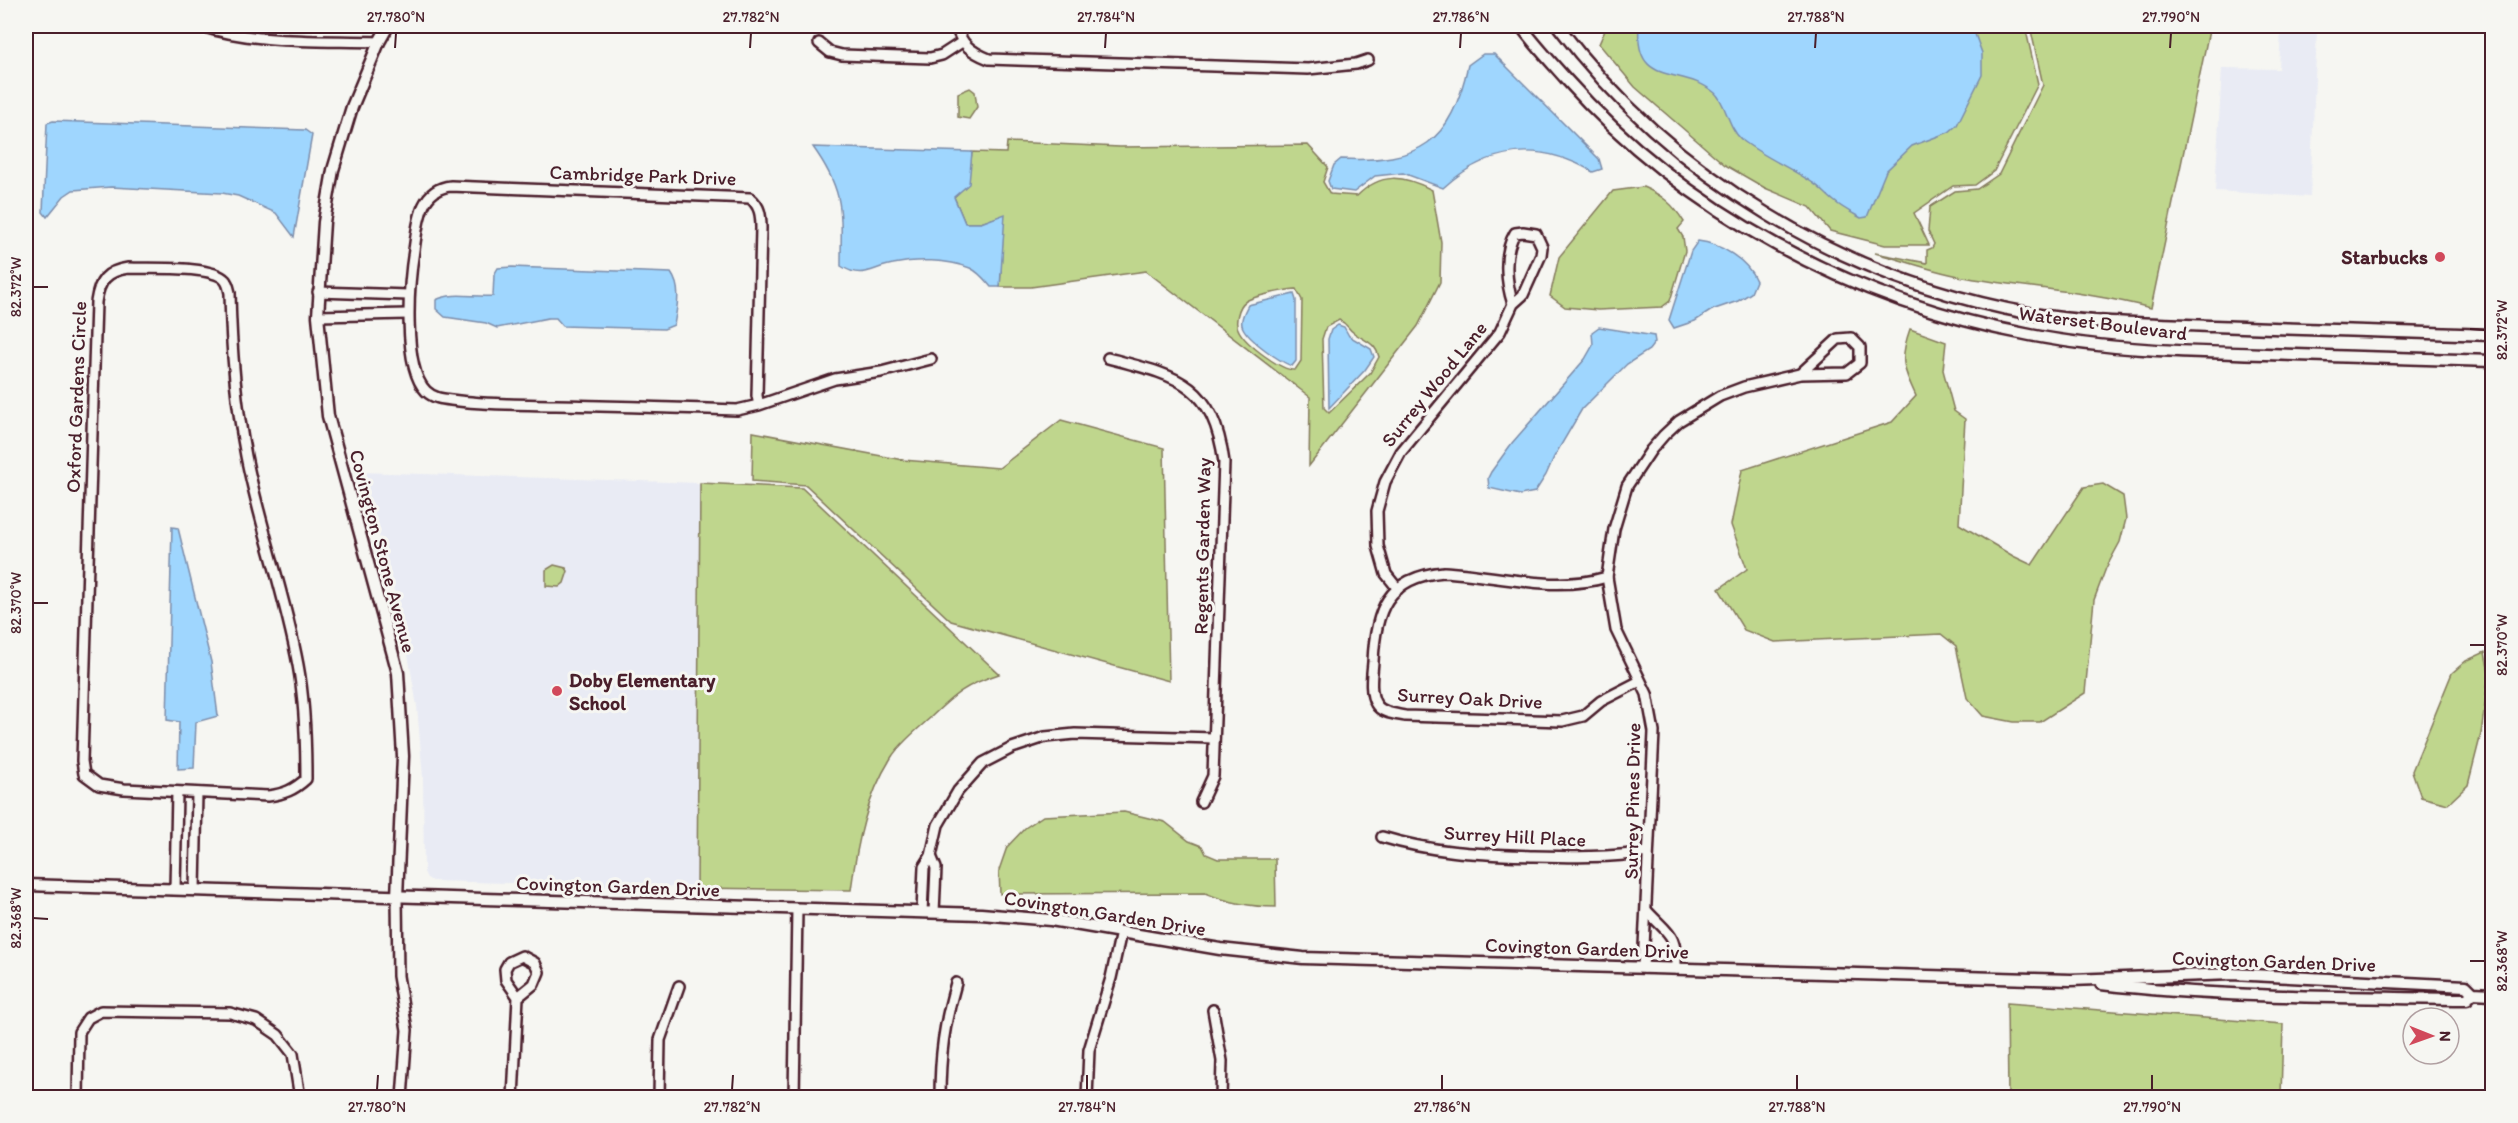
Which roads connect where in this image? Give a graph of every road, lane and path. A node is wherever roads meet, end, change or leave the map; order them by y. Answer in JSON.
{"nodes":[{"id":1,"x":201,"y":26,"type":"edge"},
{"id":2,"x":388,"y":26,"type":"edge"},
{"id":3,"x":956,"y":26,"type":"edge"},
{"id":4,"x":1521,"y":26,"type":"edge"},
{"id":5,"x":1558,"y":26,"type":"edge"},
{"id":6,"x":379,"y":42,"type":"junction"},
{"id":7,"x":962,"y":42,"type":"junction"},
{"id":8,"x":819,"y":43,"type":"dead end"},
{"id":9,"x":1368,"y":60,"type":"dead end"},
{"id":10,"x":318,"y":292,"type":"junction"},
{"id":11,"x":408,"y":295,"type":"junction"},
{"id":12,"x":1514,"y":304,"type":"junction"},
{"id":13,"x":408,"y":314,"type":"junction"},
{"id":14,"x":318,"y":316,"type":"junction"},
{"id":15,"x":2493,"y":335,"type":"edge"},
{"id":16,"x":931,"y":358,"type":"dead end"},
{"id":17,"x":1108,"y":358,"type":"dead end"},
{"id":18,"x":2493,"y":361,"type":"edge"},
{"id":19,"x":1800,"y":374,"type":"junction"},
{"id":20,"x":759,"y":405,"type":"junction"},
{"id":21,"x":1607,"y":577,"type":"junction"},
{"id":22,"x":1398,"y":589,"type":"junction"},
{"id":23,"x":1640,"y":681,"type":"junction"},
{"id":24,"x":1214,"y":738,"type":"junction"},
{"id":25,"x":177,"y":792,"type":"junction"},
{"id":26,"x":197,"y":793,"type":"junction"},
{"id":27,"x":1201,"y":802,"type":"dead end"},
{"id":28,"x":1382,"y":837,"type":"dead end"},
{"id":29,"x":1648,"y":852,"type":"junction"},
{"id":30,"x":26,"y":885,"type":"edge"},
{"id":31,"x":175,"y":890,"type":"junction"},
{"id":32,"x":195,"y":890,"type":"junction"},
{"id":33,"x":398,"y":897,"type":"junction"},
{"id":34,"x":797,"y":909,"type":"junction"},
{"id":35,"x":1647,"y":911,"type":"junction"},
{"id":36,"x":928,"y":912,"type":"junction"},
{"id":37,"x":1121,"y":932,"type":"junction"},
{"id":38,"x":1643,"y":968,"type":"junction"},
{"id":39,"x":1676,"y":969,"type":"junction"},
{"id":40,"x":2071,"y":980,"type":"junction"},
{"id":41,"x":957,"y":983,"type":"dead end"},
{"id":42,"x":679,"y":986,"type":"dead end"},
{"id":43,"x":2473,"y":993,"type":"junction"},
{"id":44,"x":2493,"y":994,"type":"edge"},
{"id":45,"x":518,"y":997,"type":"dead end"},
{"id":46,"x":1213,"y":1010,"type":"dead end"},
{"id":47,"x":78,"y":1098,"type":"edge"},
{"id":48,"x":300,"y":1098,"type":"edge"},
{"id":49,"x":402,"y":1098,"type":"edge"},
{"id":50,"x":513,"y":1098,"type":"edge"},
{"id":51,"x":659,"y":1098,"type":"edge"},
{"id":52,"x":794,"y":1098,"type":"edge"},
{"id":53,"x":940,"y":1098,"type":"edge"},
{"id":54,"x":1088,"y":1098,"type":"edge"},
{"id":55,"x":1221,"y":1098,"type":"edge"}],
"edges":[{"from":1,"to":6,"type":"street"},
{"from":2,"to":6,"type":"street","name":"Covington Stone Avenue"},
{"from":3,"to":7,"type":"street"},
{"from":4,"to":18,"type":"street","name":"Waterset Boulevard"},
{"from":5,"to":15,"type":"street","name":"Waterset Boulevard"},
{"from":6,"to":10,"type":"street","name":"Covington Stone Avenue"},
{"from":7,"to":8,"type":"street"},
{"from":7,"to":9,"type":"street"},
{"from":10,"to":11,"type":"street"},
{"from":10,"to":14,"type":"street","name":"Covington Stone Avenue"},
{"from":11,"to":13,"type":"street","name":"Cambridge Park Drive"},
{"from":11,"to":20,"type":"street","name":"Cambridge Park Drive"},
{"from":12,"to":12,"type":"street","name":"Surrey Wood Lane"},
{"from":12,"to":22,"type":"street","name":"Surrey Wood Lane"},
{"from":13,"to":14,"type":"street"},
{"from":13,"to":20,"type":"street","name":"Cambridge Park Drive"},
{"from":14,"to":33,"type":"street","name":"Covington Stone Avenue"},
{"from":16,"to":20,"type":"street","name":"Cambridge Park Drive"},
{"from":17,"to":24,"type":"street","name":"Regents Garden Way"},
{"from":19,"to":19,"type":"street","name":"Surrey Pines Drive"},
{"from":19,"to":21,"type":"street","name":"Surrey Pines Drive"},
{"from":21,"to":22,"type":"street","name":"Surrey Oak Drive"},
{"from":21,"to":23,"type":"street","name":"Surrey Pines Drive"},
{"from":22,"to":23,"type":"street","name":"Surrey Oak Drive"},
{"from":23,"to":29,"type":"street","name":"Surrey Pines Drive"},
{"from":24,"to":27,"type":"street","name":"Regents Garden Way"},
{"from":24,"to":36,"type":"street"},
{"from":25,"to":26,"type":"street","name":"Oxford Gardens Circle"},
{"from":25,"to":26,"type":"street","name":"Oxford Gardens Circle"},
{"from":25,"to":31,"type":"street"},
{"from":26,"to":32,"type":"street"},
{"from":28,"to":29,"type":"street","name":"Surrey Hill Place"},
{"from":29,"to":35,"type":"street","name":"Surrey Pines Drive"},
{"from":30,"to":31,"type":"street","name":"Covington Garden Drive"},
{"from":31,"to":32,"type":"street","name":"Covington Garden Drive"},
{"from":32,"to":33,"type":"street","name":"Covington Garden Drive"},
{"from":33,"to":34,"type":"street","name":"Covington Garden Drive"},
{"from":33,"to":49,"type":"street","name":"Covington Stone Avenue"},
{"from":34,"to":36,"type":"street","name":"Covington Garden Drive"},
{"from":34,"to":52,"type":"street"},
{"from":35,"to":38,"type":"street","name":"Surrey Pines Drive"},
{"from":35,"to":39,"type":"street"},
{"from":36,"to":37,"type":"street","name":"Covington Garden Drive"},
{"from":37,"to":38,"type":"street","name":"Covington Garden Drive"},
{"from":37,"to":54,"type":"street"},
{"from":38,"to":39,"type":"street","name":"Covington Garden Drive"},
{"from":39,"to":40,"type":"street","name":"Covington Garden Drive"},
{"from":40,"to":43,"type":"street","name":"Covington Garden Drive"},
{"from":40,"to":43,"type":"street","name":"Covington Garden Drive"},
{"from":41,"to":53,"type":"street"},
{"from":42,"to":51,"type":"street"},
{"from":43,"to":44,"type":"street","name":"Covington Garden Drive"},
{"from":45,"to":50,"type":"street"},
{"from":46,"to":55,"type":"street"},
{"from":47,"to":48,"type":"street"}]}
